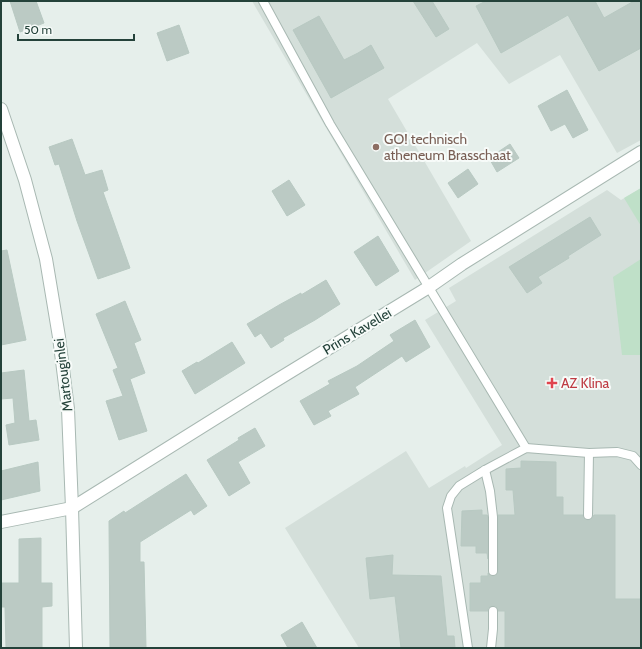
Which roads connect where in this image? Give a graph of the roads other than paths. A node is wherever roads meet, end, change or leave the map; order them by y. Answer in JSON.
{"nodes":[{"id":1,"x":263,"y":1,"type":"edge"},
{"id":2,"x":1,"y":109,"type":"edge"},
{"id":3,"x":641,"y":152,"type":"edge"},
{"id":4,"x":430,"y":287,"type":"junction"},
{"id":5,"x":526,"y":448,"type":"junction"},
{"id":6,"x":590,"y":453,"type":"junction"},
{"id":7,"x":641,"y":465,"type":"edge"},
{"id":8,"x":485,"y":470,"type":"junction"},
{"id":9,"x":72,"y":508,"type":"junction"},
{"id":10,"x":588,"y":515,"type":"dead end"},
{"id":11,"x":1,"y":522,"type":"edge"},
{"id":12,"x":493,"y":571,"type":"dead end"},
{"id":13,"x":493,"y":610,"type":"dead end"},
{"id":14,"x":76,"y":648,"type":"edge"},
{"id":15,"x":468,"y":648,"type":"edge"},
{"id":16,"x":491,"y":648,"type":"edge"}],
"edges":[{"from":1,"to":4,"type":"lane"},
{"from":2,"to":9,"type":"street","name":"Martouginlei"},
{"from":3,"to":4,"type":"street","name":"Prins Kavellei"},
{"from":4,"to":5,"type":"lane"},
{"from":4,"to":9,"type":"street","name":"Prins Kavellei"},
{"from":5,"to":6,"type":"lane"},
{"from":5,"to":8,"type":"lane"},
{"from":6,"to":7,"type":"lane"},
{"from":6,"to":10,"type":"lane"},
{"from":8,"to":12,"type":"lane"},
{"from":8,"to":15,"type":"lane"},
{"from":9,"to":11,"type":"street"},
{"from":9,"to":14,"type":"street","name":"Martouginlei"},
{"from":13,"to":16,"type":"lane"}]}
